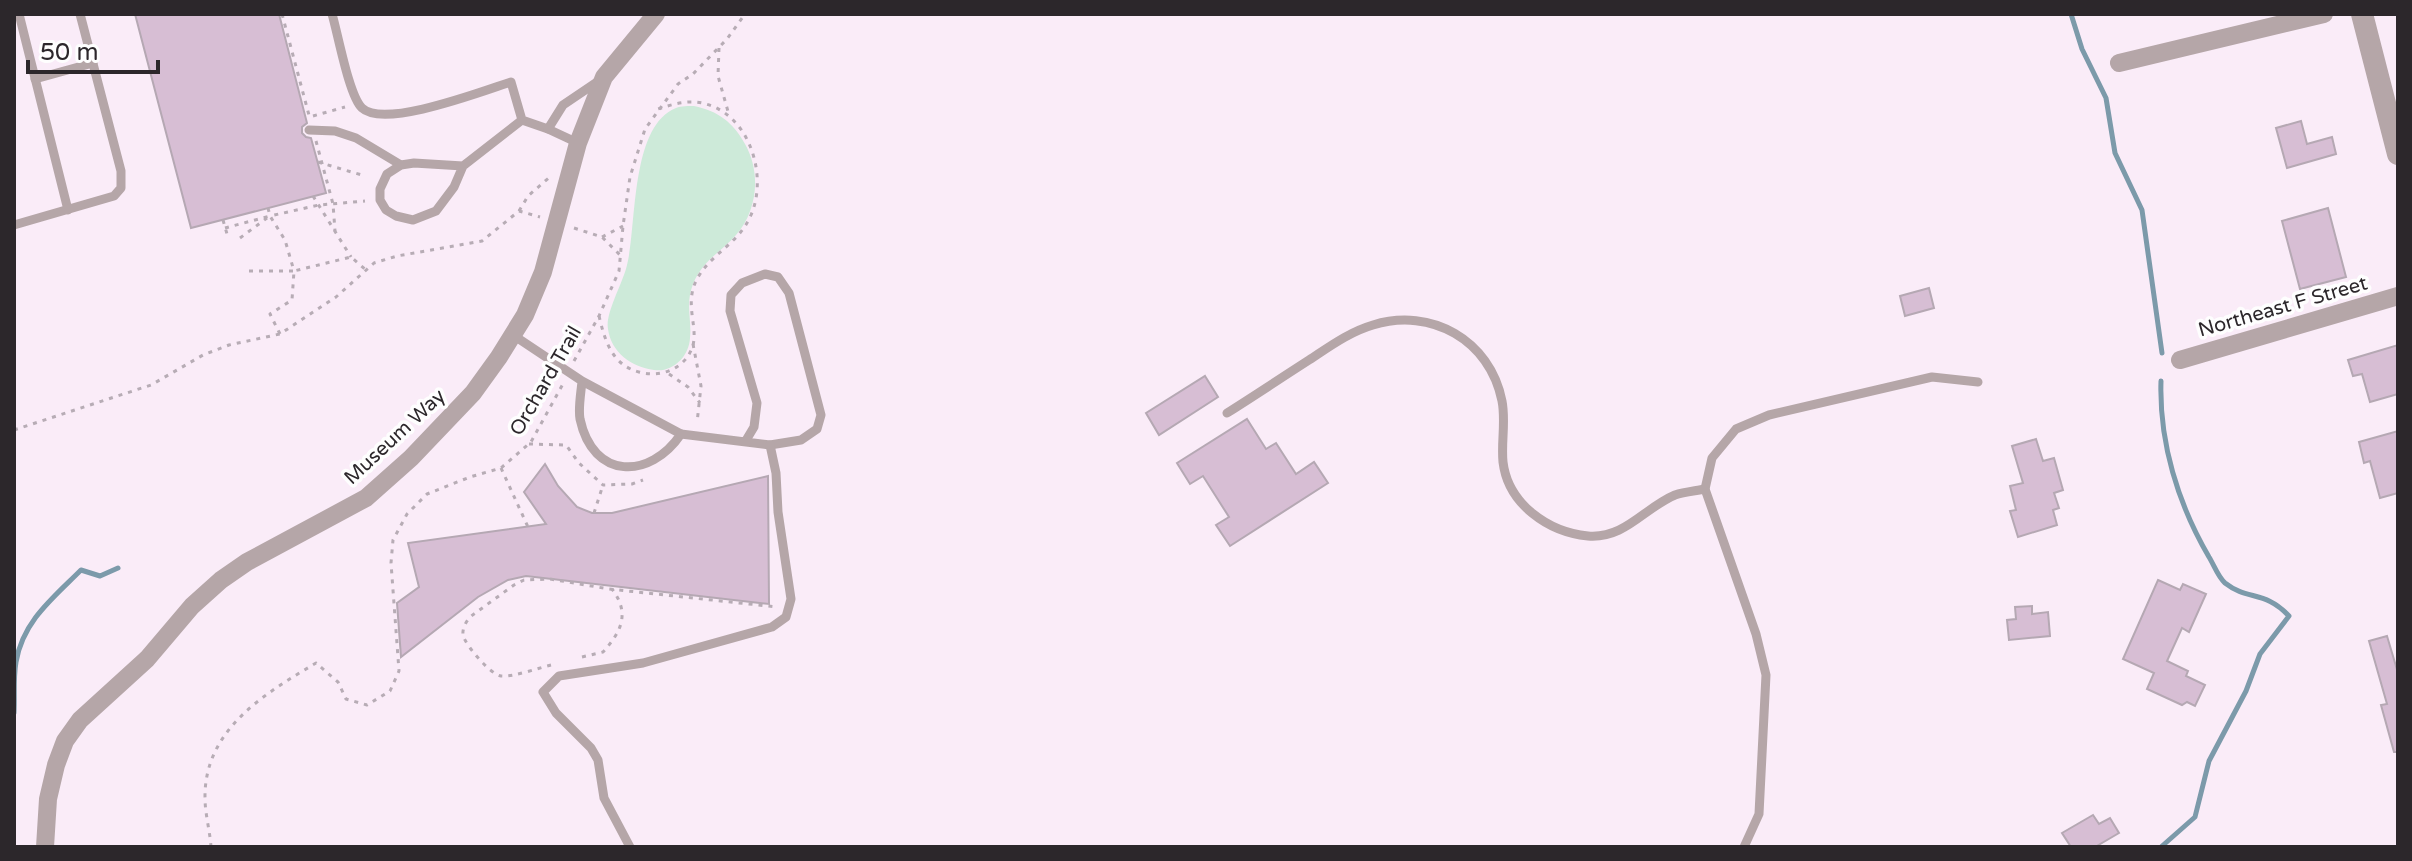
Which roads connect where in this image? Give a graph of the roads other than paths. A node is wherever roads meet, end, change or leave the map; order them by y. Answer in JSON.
{"nodes":[{"id":1,"x":19,"y":14,"type":"edge"},
{"id":2,"x":80,"y":14,"type":"edge"},
{"id":3,"x":332,"y":14,"type":"edge"},
{"id":4,"x":656,"y":14,"type":"edge"},
{"id":5,"x":2324,"y":14,"type":"edge"},
{"id":6,"x":2362,"y":14,"type":"edge"},
{"id":7,"x":93,"y":63,"type":"junction"},
{"id":8,"x":2119,"y":63,"type":"dead end"},
{"id":9,"x":604,"y":77,"type":"junction"},
{"id":10,"x":35,"y":79,"type":"junction"},
{"id":11,"x":522,"y":120,"type":"junction"},
{"id":12,"x":548,"y":129,"type":"junction"},
{"id":13,"x":311,"y":130,"type":"road end"},
{"id":14,"x":578,"y":143,"type":"junction"},
{"id":15,"x":2398,"y":154,"type":"edge"},
{"id":16,"x":401,"y":165,"type":"junction"},
{"id":17,"x":463,"y":166,"type":"junction"},
{"id":18,"x":68,"y":210,"type":"junction"},
{"id":19,"x":14,"y":225,"type":"edge"},
{"id":20,"x":2398,"y":296,"type":"edge"},
{"id":21,"x":513,"y":335,"type":"junction"},
{"id":22,"x":2180,"y":360,"type":"dead end"},
{"id":23,"x":582,"y":381,"type":"junction"},
{"id":24,"x":1978,"y":382,"type":"dead end"},
{"id":25,"x":1227,"y":413,"type":"dead end"},
{"id":26,"x":681,"y":434,"type":"junction"},
{"id":27,"x":745,"y":442,"type":"junction"},
{"id":28,"x":770,"y":445,"type":"junction"},
{"id":29,"x":1705,"y":489,"type":"junction"},
{"id":30,"x":45,"y":847,"type":"edge"},
{"id":31,"x":630,"y":847,"type":"edge"},
{"id":32,"x":1744,"y":847,"type":"edge"}],
"edges":[{"from":1,"to":10,"type":"lane"},
{"from":2,"to":7,"type":"lane"},
{"from":3,"to":11,"type":"lane"},
{"from":4,"to":9,"type":"street","name":"Museum Way"},
{"from":5,"to":8,"type":"street"},
{"from":6,"to":15,"type":"street"},
{"from":7,"to":10,"type":"lane"},
{"from":7,"to":18,"type":"lane"},
{"from":9,"to":12,"type":"lane"},
{"from":9,"to":14,"type":"street","name":"Museum Way"},
{"from":10,"to":18,"type":"lane"},
{"from":11,"to":12,"type":"lane"},
{"from":11,"to":17,"type":"lane"},
{"from":12,"to":14,"type":"lane"},
{"from":13,"to":16,"type":"lane"},
{"from":14,"to":21,"type":"street","name":"Museum Way"},
{"from":16,"to":17,"type":"lane"},
{"from":16,"to":17,"type":"lane"},
{"from":18,"to":19,"type":"lane"},
{"from":20,"to":22,"type":"street","name":"Northeast F Street"},
{"from":21,"to":23,"type":"lane"},
{"from":21,"to":30,"type":"street","name":"Museum Way"},
{"from":23,"to":26,"type":"lane"},
{"from":23,"to":26,"type":"lane"},
{"from":24,"to":29,"type":"lane"},
{"from":25,"to":29,"type":"lane"},
{"from":26,"to":27,"type":"lane"},
{"from":27,"to":28,"type":"lane"},
{"from":27,"to":28,"type":"lane"},
{"from":28,"to":31,"type":"lane"},
{"from":29,"to":32,"type":"lane"}]}
